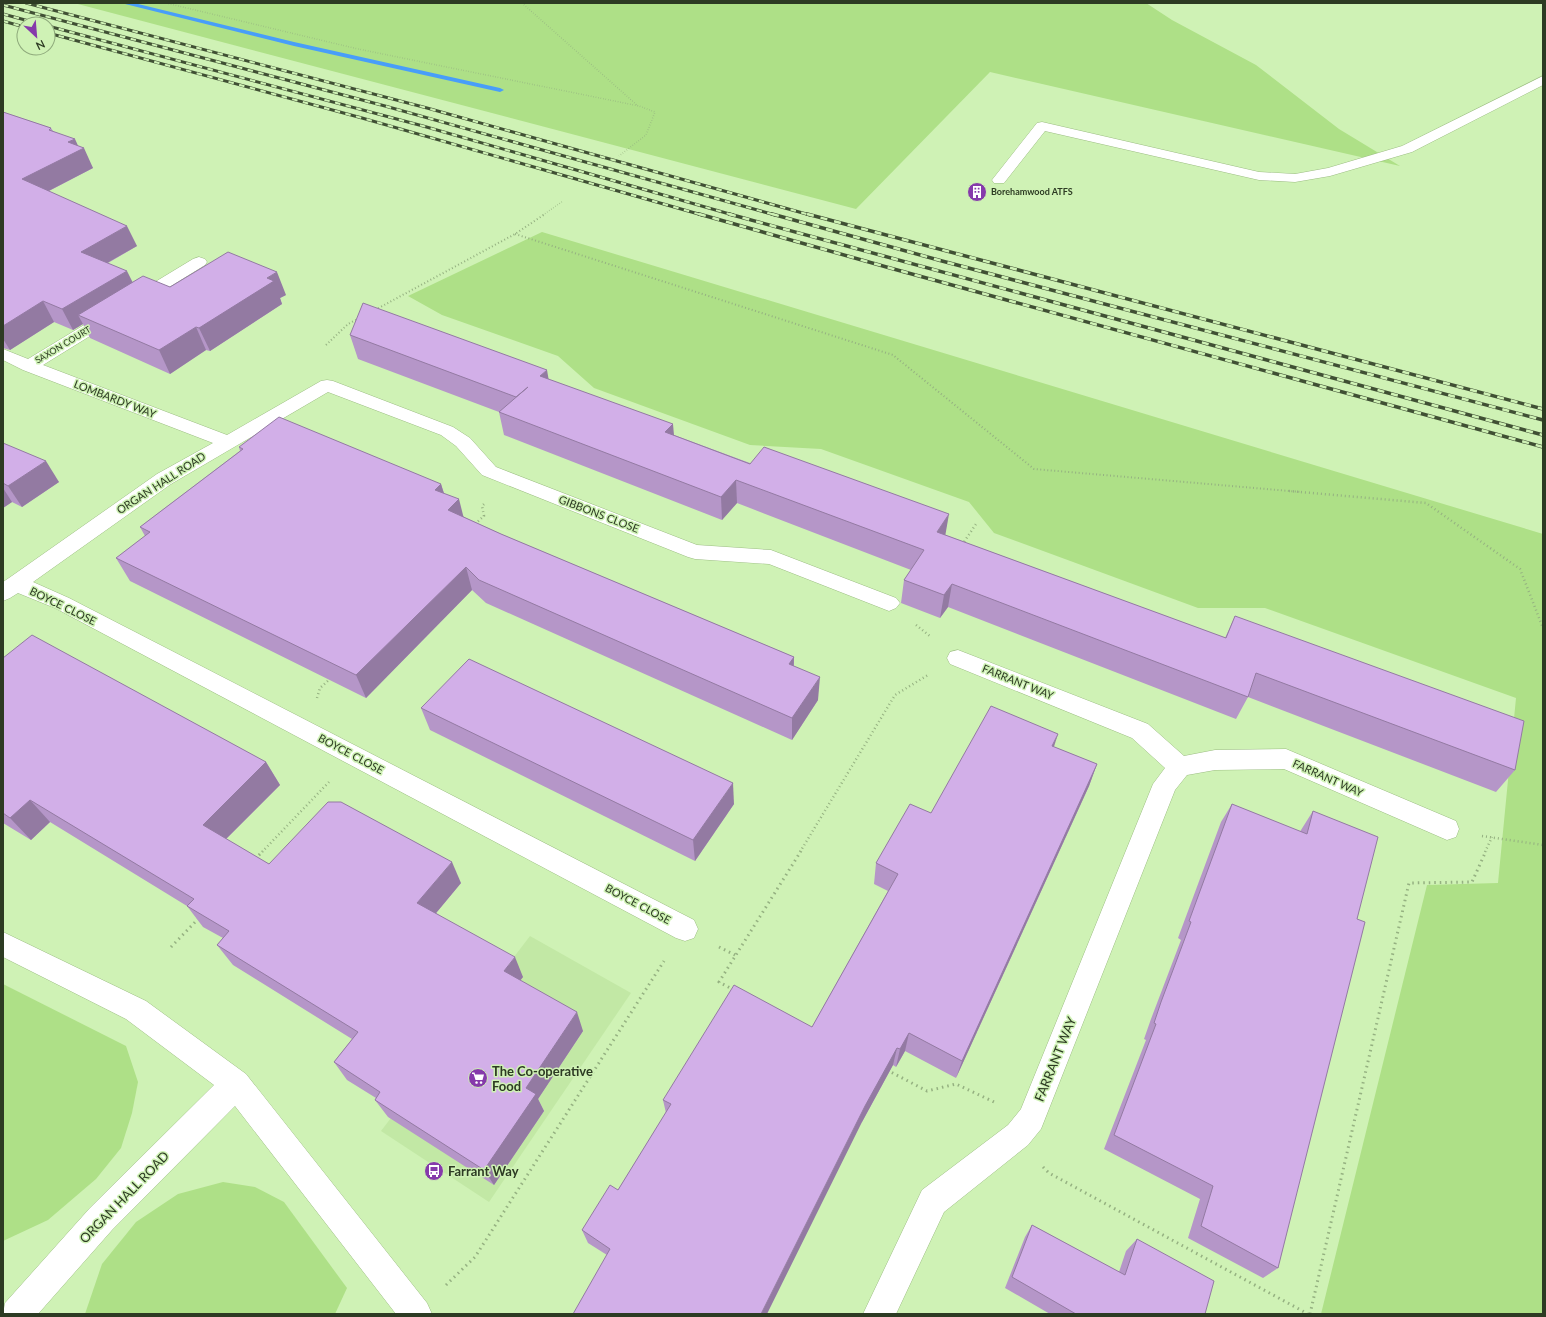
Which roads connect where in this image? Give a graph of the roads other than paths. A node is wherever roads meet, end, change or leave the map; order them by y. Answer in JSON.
{"nodes":[{"id":1,"x":1543,"y":80,"type":"edge"},
{"id":2,"x":999,"y":180,"type":"dead end"},
{"id":3,"x":199,"y":262,"type":"dead end"},
{"id":4,"x":3,"y":354,"type":"edge"},
{"id":5,"x":29,"y":366,"type":"junction"},
{"id":6,"x":327,"y":385,"type":"joint"},
{"id":7,"x":228,"y":442,"type":"junction"},
{"id":8,"x":9,"y":588,"type":"edge"},
{"id":9,"x":889,"y":603,"type":"road end"},
{"id":10,"x":958,"y":658,"type":"road end"},
{"id":11,"x":1180,"y":767,"type":"junction"},
{"id":12,"x":1447,"y":830,"type":"road end"},
{"id":13,"x":685,"y":929,"type":"road end"},
{"id":14,"x":3,"y":944,"type":"edge"},
{"id":15,"x":236,"y":1084,"type":"junction"},
{"id":16,"x":16,"y":1314,"type":"edge"},
{"id":17,"x":416,"y":1314,"type":"edge"},
{"id":18,"x":879,"y":1314,"type":"edge"}],
"edges":[{"from":1,"to":2,"type":"street"},
{"from":3,"to":5,"type":"street","name":"SAXON COURT"},
{"from":4,"to":5,"type":"street","name":"LOMBARDY WAY"},
{"from":5,"to":7,"type":"street","name":"LOMBARDY WAY"},
{"from":6,"to":7,"type":"street","name":"ORGAN HALL ROAD"},
{"from":6,"to":9,"type":"street","name":"GIBBONS CLOSE"},
{"from":7,"to":8,"type":"street","name":"ORGAN HALL ROAD"},
{"from":8,"to":13,"type":"street","name":"BOYCE CLOSE"},
{"from":10,"to":11,"type":"street","name":"FARRANT WAY"},
{"from":11,"to":12,"type":"street","name":"FARRANT WAY"},
{"from":11,"to":18,"type":"street","name":"FARRANT WAY"},
{"from":14,"to":15,"type":"street"},
{"from":15,"to":16,"type":"street","name":"ORGAN HALL ROAD"},
{"from":15,"to":17,"type":"street"}]}
